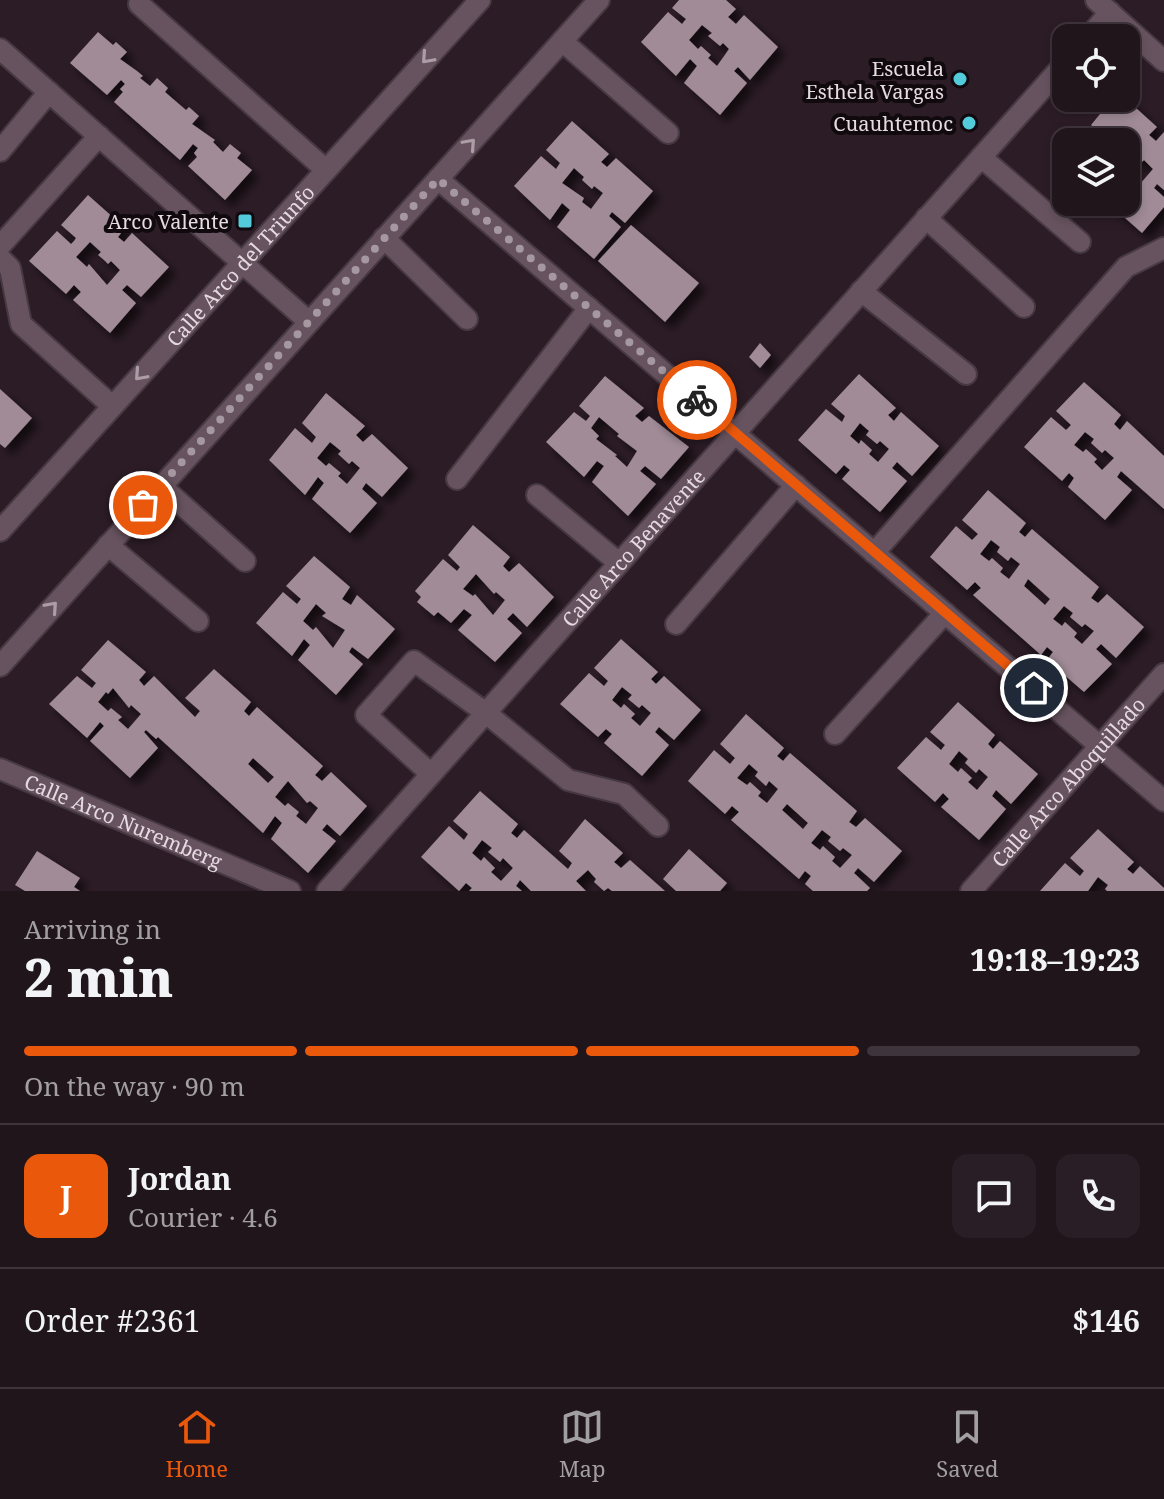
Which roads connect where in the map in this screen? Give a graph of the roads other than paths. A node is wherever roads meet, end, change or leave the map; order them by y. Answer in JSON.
{"nodes":[{"id":1,"x":480,"y":0,"type":"edge"},
{"id":2,"x":599,"y":0,"type":"edge"},
{"id":3,"x":139,"y":4,"type":"dead end"},
{"id":4,"x":1103,"y":6,"type":"edge"},
{"id":5,"x":562,"y":41,"type":"junction"},
{"id":6,"x":0,"y":49,"type":"edge"},
{"id":7,"x":1164,"y":61,"type":"edge"},
{"id":8,"x":1052,"y":78,"type":"edge"},
{"id":9,"x":49,"y":92,"type":"junction"},
{"id":10,"x":668,"y":133,"type":"dead end"},
{"id":11,"x":99,"y":136,"type":"junction"},
{"id":12,"x":0,"y":151,"type":"edge"},
{"id":13,"x":981,"y":157,"type":"junction"},
{"id":14,"x":326,"y":170,"type":"junction"},
{"id":15,"x":438,"y":179,"type":"junction"},
{"id":16,"x":926,"y":218,"type":"junction"},
{"id":17,"x":384,"y":238,"type":"junction"},
{"id":18,"x":1080,"y":242,"type":"dead end"},
{"id":19,"x":0,"y":246,"type":"edge"},
{"id":20,"x":1164,"y":248,"type":"edge"},
{"id":21,"x":242,"y":263,"type":"junction"},
{"id":22,"x":3,"y":269,"type":"edge"},
{"id":23,"x":861,"y":291,"type":"junction"},
{"id":24,"x":1024,"y":307,"type":"dead end"},
{"id":25,"x":589,"y":308,"type":"junction"},
{"id":26,"x":467,"y":319,"type":"dead end"},
{"id":27,"x":308,"y":321,"type":"junction"},
{"id":28,"x":966,"y":374,"type":"dead end"},
{"id":29,"x":112,"y":406,"type":"junction"},
{"id":30,"x":735,"y":432,"type":"junction"},
{"id":31,"x":457,"y":479,"type":"dead end"},
{"id":32,"x":796,"y":485,"type":"junction"},
{"id":33,"x":161,"y":486,"type":"junction"},
{"id":34,"x":537,"y":495,"type":"dead end"},
{"id":35,"x":0,"y":531,"type":"edge"},
{"id":36,"x":108,"y":545,"type":"junction"},
{"id":37,"x":874,"y":553,"type":"junction"},
{"id":38,"x":245,"y":561,"type":"dead end"},
{"id":39,"x":619,"y":563,"type":"junction"},
{"id":40,"x":945,"y":613,"type":"junction"},
{"id":41,"x":198,"y":621,"type":"dead end"},
{"id":42,"x":676,"y":624,"type":"dead end"},
{"id":43,"x":0,"y":666,"type":"edge"},
{"id":44,"x":1160,"y":685,"type":"edge"},
{"id":45,"x":486,"y":713,"type":"junction"},
{"id":46,"x":835,"y":734,"type":"dead end"},
{"id":47,"x":1100,"y":745,"type":"junction"},
{"id":48,"x":0,"y":769,"type":"edge"},
{"id":49,"x":431,"y":774,"type":"junction"},
{"id":50,"x":1164,"y":801,"type":"edge"},
{"id":51,"x":658,"y":826,"type":"dead end"},
{"id":52,"x":290,"y":891,"type":"edge"},
{"id":53,"x":327,"y":891,"type":"edge"},
{"id":54,"x":971,"y":891,"type":"edge"}],
"edges":[{"from":1,"to":14,"type":"street","name":"Calle Arco del Triunfo","one_way":true},
{"from":2,"to":5,"type":"street"},
{"from":3,"to":14,"type":"street"},
{"from":4,"to":7,"type":"street"},
{"from":5,"to":10,"type":"street"},
{"from":15,"to":5,"type":"street","one_way":true},
{"from":6,"to":9,"type":"street"},
{"from":8,"to":13,"type":"street","name":"Calle Arco Benavente"},
{"from":9,"to":11,"type":"street"},
{"from":9,"to":12,"type":"street"},
{"from":11,"to":19,"type":"street"},
{"from":11,"to":21,"type":"street"},
{"from":13,"to":16,"type":"street","name":"Calle Arco Benavente"},
{"from":13,"to":18,"type":"street"},
{"from":14,"to":21,"type":"street","name":"Calle Arco del Triunfo"},
{"from":15,"to":17,"type":"street"},
{"from":15,"to":25,"type":"street"},
{"from":16,"to":23,"type":"street","name":"Calle Arco Benavente"},
{"from":16,"to":24,"type":"street"},
{"from":17,"to":26,"type":"street"},
{"from":17,"to":27,"type":"street"},
{"from":20,"to":37,"type":"street"},
{"from":21,"to":27,"type":"street"},
{"from":21,"to":29,"type":"street","name":"Calle Arco del Triunfo","one_way":true},
{"from":22,"to":29,"type":"street"},
{"from":23,"to":28,"type":"street"},
{"from":23,"to":30,"type":"street","name":"Calle Arco Benavente"},
{"from":25,"to":30,"type":"street"},
{"from":25,"to":31,"type":"street"},
{"from":27,"to":33,"type":"street"},
{"from":29,"to":35,"type":"street","name":"Calle Arco del Triunfo"},
{"from":30,"to":32,"type":"street"},
{"from":30,"to":39,"type":"street","name":"Calle Arco Benavente"},
{"from":32,"to":37,"type":"street"},
{"from":32,"to":42,"type":"street"},
{"from":33,"to":36,"type":"street"},
{"from":33,"to":38,"type":"street"},
{"from":34,"to":39,"type":"street"},
{"from":36,"to":41,"type":"street"},
{"from":43,"to":36,"type":"street","one_way":true},
{"from":37,"to":40,"type":"street"},
{"from":39,"to":45,"type":"street","name":"Calle Arco Benavente"},
{"from":40,"to":46,"type":"street"},
{"from":40,"to":47,"type":"street"},
{"from":44,"to":47,"type":"street","name":"Calle Arco Aboquillado"},
{"from":45,"to":49,"type":"street","name":"Calle Arco Benavente"},
{"from":45,"to":49,"type":"street"},
{"from":45,"to":51,"type":"street"},
{"from":47,"to":50,"type":"street"},
{"from":47,"to":54,"type":"street","name":"Calle Arco Aboquillado"},
{"from":48,"to":52,"type":"street","name":"Calle Arco Nuremberg"},
{"from":49,"to":53,"type":"street","name":"Calle Arco Benavente"}]}
